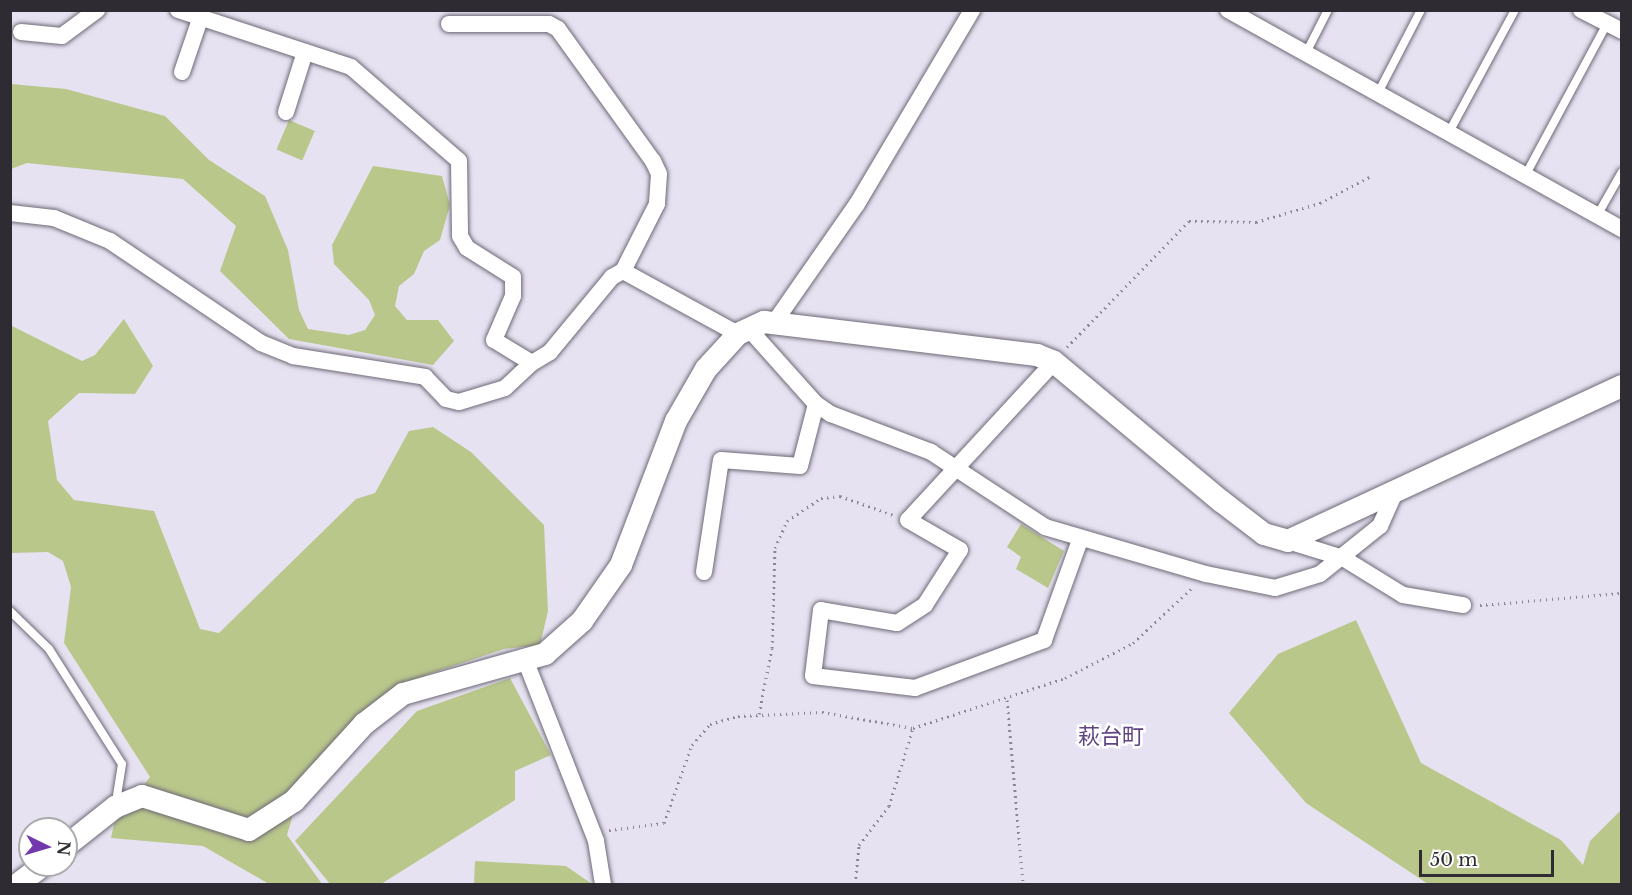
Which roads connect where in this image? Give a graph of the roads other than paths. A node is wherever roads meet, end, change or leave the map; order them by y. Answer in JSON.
{"nodes":[{"id":1,"x":97,"y":10,"type":"edge"},
{"id":2,"x":178,"y":10,"type":"edge"},
{"id":3,"x":972,"y":10,"type":"edge"},
{"id":4,"x":1329,"y":10,"type":"edge"},
{"id":5,"x":1421,"y":10,"type":"edge"},
{"id":6,"x":1515,"y":10,"type":"edge"},
{"id":7,"x":1581,"y":10,"type":"edge"},
{"id":8,"x":1231,"y":11,"type":"edge"},
{"id":9,"x":200,"y":19,"type":"junction"},
{"id":10,"x":448,"y":24,"type":"dead end"},
{"id":11,"x":1614,"y":28,"type":"edge"},
{"id":12,"x":21,"y":32,"type":"dead end"},
{"id":13,"x":1307,"y":51,"type":"junction"},
{"id":14,"x":305,"y":52,"type":"junction"},
{"id":15,"x":182,"y":72,"type":"dead end"},
{"id":16,"x":1378,"y":93,"type":"junction"},
{"id":17,"x":286,"y":112,"type":"dead end"},
{"id":18,"x":1448,"y":134,"type":"junction"},
{"id":19,"x":1622,"y":172,"type":"edge"},
{"id":20,"x":1525,"y":176,"type":"junction"},
{"id":21,"x":10,"y":213,"type":"edge"},
{"id":22,"x":1598,"y":214,"type":"junction"},
{"id":23,"x":1622,"y":229,"type":"edge"},
{"id":24,"x":623,"y":271,"type":"junction"},
{"id":25,"x":776,"y":320,"type":"junction"},
{"id":26,"x":744,"y":331,"type":"junction"},
{"id":27,"x":1054,"y":362,"type":"junction"},
{"id":28,"x":532,"y":363,"type":"junction"},
{"id":29,"x":1622,"y":386,"type":"edge"},
{"id":30,"x":816,"y":404,"type":"junction"},
{"id":31,"x":960,"y":468,"type":"junction"},
{"id":32,"x":1395,"y":492,"type":"junction"},
{"id":33,"x":1080,"y":540,"type":"junction"},
{"id":34,"x":1288,"y":541,"type":"junction"},
{"id":35,"x":1343,"y":558,"type":"junction"},
{"id":36,"x":704,"y":572,"type":"dead end"},
{"id":37,"x":1463,"y":605,"type":"road end"},
{"id":38,"x":10,"y":611,"type":"edge"},
{"id":39,"x":526,"y":662,"type":"junction"},
{"id":40,"x":115,"y":807,"type":"junction"},
{"id":41,"x":78,"y":836,"type":"edge"},
{"id":42,"x":603,"y":885,"type":"edge"}],
"edges":[{"from":1,"to":12,"type":"street"},
{"from":2,"to":9,"type":"street"},
{"from":3,"to":25,"type":"street"},
{"from":4,"to":13,"type":"lane"},
{"from":5,"to":16,"type":"lane"},
{"from":6,"to":18,"type":"lane"},
{"from":7,"to":11,"type":"street"},
{"from":8,"to":13,"type":"street"},
{"from":9,"to":14,"type":"street"},
{"from":9,"to":15,"type":"street"},
{"from":10,"to":24,"type":"street"},
{"from":11,"to":20,"type":"lane"},
{"from":13,"to":16,"type":"street"},
{"from":14,"to":17,"type":"street"},
{"from":14,"to":28,"type":"street"},
{"from":16,"to":18,"type":"street"},
{"from":18,"to":20,"type":"street"},
{"from":19,"to":22,"type":"lane"},
{"from":20,"to":22,"type":"street"},
{"from":21,"to":28,"type":"street"},
{"from":22,"to":23,"type":"street"},
{"from":24,"to":26,"type":"street"},
{"from":24,"to":28,"type":"street"},
{"from":25,"to":26,"type":"street"},
{"from":25,"to":27,"type":"street"},
{"from":26,"to":30,"type":"street"},
{"from":26,"to":39,"type":"street"},
{"from":27,"to":31,"type":"street"},
{"from":27,"to":34,"type":"street"},
{"from":29,"to":32,"type":"street"},
{"from":30,"to":31,"type":"street"},
{"from":30,"to":36,"type":"street"},
{"from":31,"to":33,"type":"street"},
{"from":31,"to":33,"type":"street"},
{"from":32,"to":34,"type":"street"},
{"from":32,"to":35,"type":"street"},
{"from":33,"to":35,"type":"street"},
{"from":34,"to":35,"type":"street"},
{"from":35,"to":37,"type":"street"},
{"from":38,"to":40,"type":"lane"},
{"from":39,"to":40,"type":"street"},
{"from":39,"to":42,"type":"street"},
{"from":40,"to":41,"type":"street"}]}
